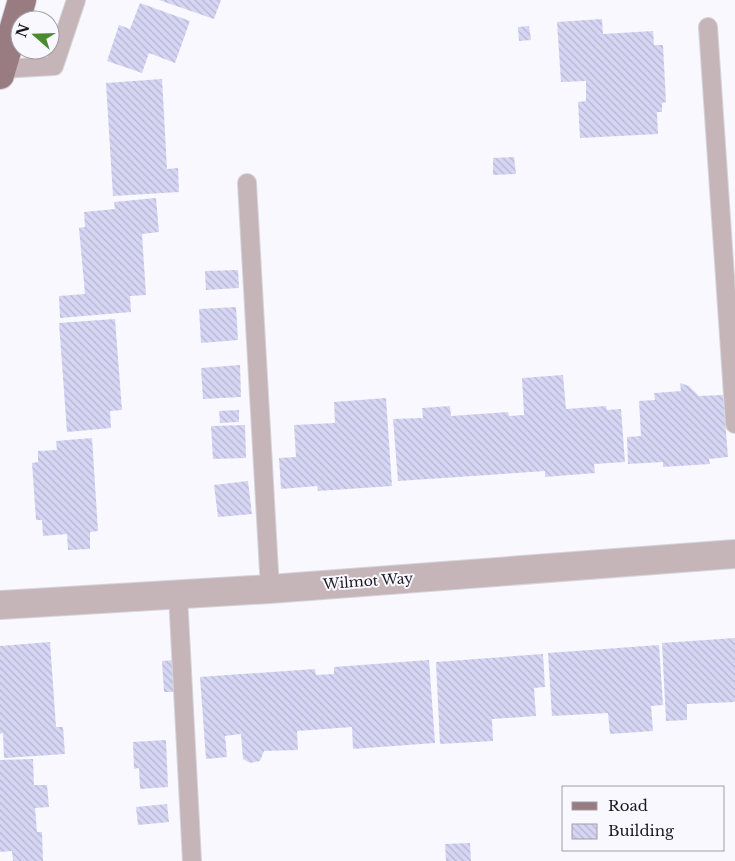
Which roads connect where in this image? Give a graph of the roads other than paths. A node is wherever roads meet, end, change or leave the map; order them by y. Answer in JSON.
{"nodes":[{"id":1,"x":22,"y":0,"type":"edge"},
{"id":2,"x":76,"y":0,"type":"edge"},
{"id":3,"x":708,"y":27,"type":"dead end"},
{"id":4,"x":0,"y":72,"type":"edge"},
{"id":5,"x":247,"y":183,"type":"dead end"},
{"id":6,"x":735,"y":424,"type":"edge"},
{"id":7,"x":735,"y":554,"type":"edge"},
{"id":8,"x":270,"y":589,"type":"junction"},
{"id":9,"x":178,"y":595,"type":"junction"},
{"id":10,"x":0,"y":605,"type":"edge"},
{"id":11,"x":192,"y":861,"type":"edge"}],
"edges":[{"from":1,"to":4,"type":"main road"},
{"from":2,"to":4,"type":"lane"},
{"from":3,"to":6,"type":"lane"},
{"from":5,"to":8,"type":"lane"},
{"from":7,"to":8,"type":"street","name":"Wilmot Way"},
{"from":8,"to":9,"type":"street","name":"Wilmot Way"},
{"from":9,"to":10,"type":"street","name":"Wilmot Way"},
{"from":9,"to":11,"type":"lane"}]}
